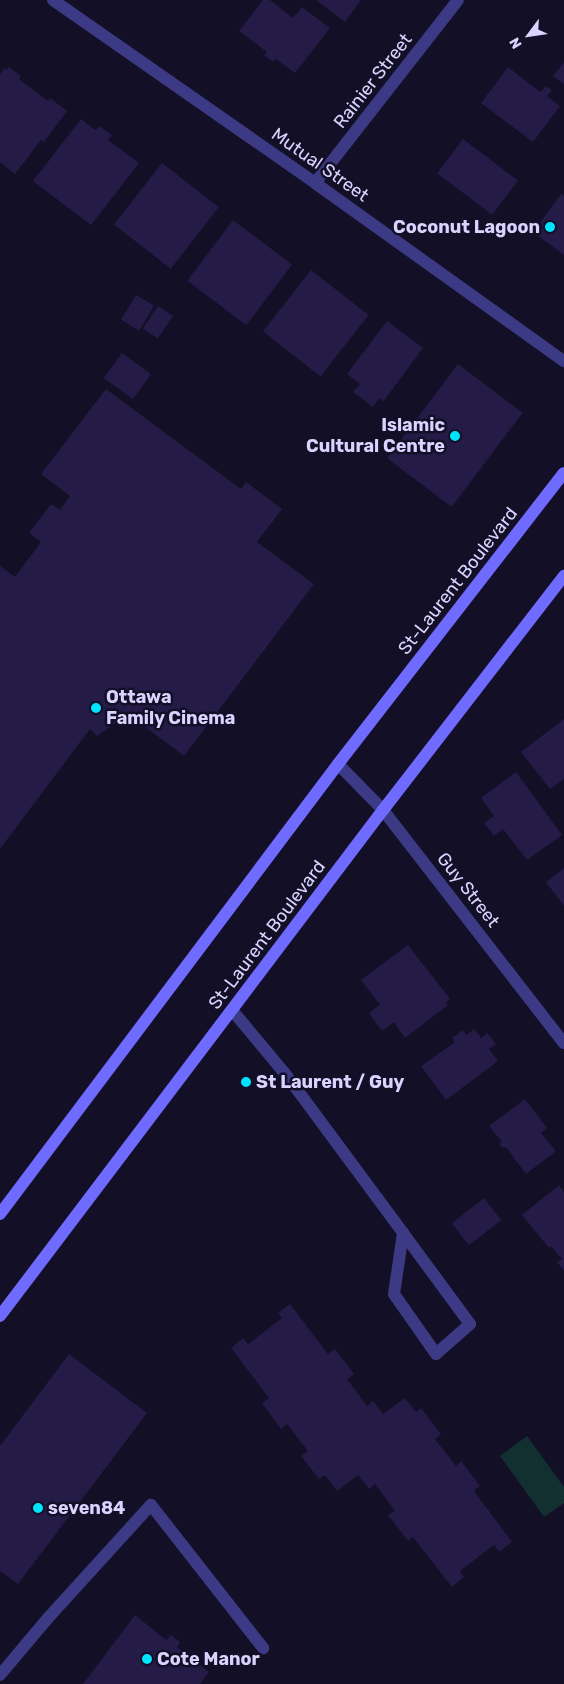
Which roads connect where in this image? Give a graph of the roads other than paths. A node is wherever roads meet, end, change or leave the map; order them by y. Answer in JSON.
{"nodes":[{"id":1,"x":53,"y":0,"type":"edge"},
{"id":2,"x":458,"y":0,"type":"edge"},
{"id":3,"x":315,"y":183,"type":"junction"},
{"id":4,"x":564,"y":361,"type":"edge"},
{"id":5,"x":564,"y":473,"type":"edge"},
{"id":6,"x":564,"y":576,"type":"edge"},
{"id":7,"x":338,"y":764,"type":"junction"},
{"id":8,"x":383,"y":810,"type":"junction"},
{"id":9,"x":232,"y":1010,"type":"junction"},
{"id":10,"x":564,"y":1043,"type":"edge"},
{"id":11,"x":0,"y":1214,"type":"edge"},
{"id":12,"x":403,"y":1233,"type":"junction"},
{"id":13,"x":0,"y":1316,"type":"edge"},
{"id":14,"x":263,"y":1648,"type":"dead end"},
{"id":15,"x":0,"y":1676,"type":"edge"}],
"edges":[{"from":1,"to":3,"type":"street","name":"Mutual Street"},
{"from":2,"to":3,"type":"street","name":"Rainier Street"},
{"from":3,"to":4,"type":"street","name":"Mutual Street"},
{"from":5,"to":7,"type":"main road","name":"St-Laurent Boulevard"},
{"from":6,"to":8,"type":"main road","name":"St-Laurent Boulevard"},
{"from":7,"to":8,"type":"street","name":"Guy Street"},
{"from":7,"to":11,"type":"main road","name":"St-Laurent Boulevard"},
{"from":8,"to":9,"type":"main road","name":"St-Laurent Boulevard"},
{"from":8,"to":10,"type":"street","name":"Guy Street"},
{"from":9,"to":12,"type":"street"},
{"from":9,"to":13,"type":"main road","name":"St-Laurent Boulevard"},
{"from":12,"to":12,"type":"street"},
{"from":14,"to":15,"type":"street"}]}
